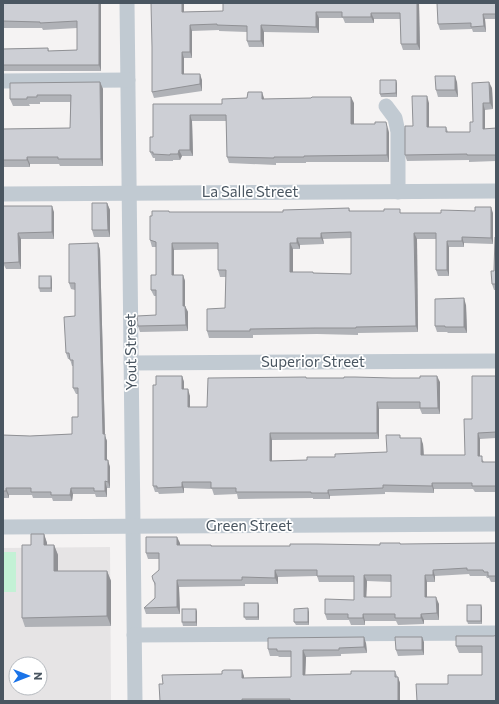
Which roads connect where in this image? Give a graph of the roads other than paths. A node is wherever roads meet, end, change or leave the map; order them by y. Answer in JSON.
{"nodes":[{"id":1,"x":127,"y":3,"type":"edge"},
{"id":2,"x":128,"y":80,"type":"junction"},
{"id":3,"x":3,"y":81,"type":"edge"},
{"id":4,"x":386,"y":106,"type":"dead end"},
{"id":5,"x":496,"y":191,"type":"edge"},
{"id":6,"x":398,"y":192,"type":"junction"},
{"id":7,"x":129,"y":193,"type":"junction"},
{"id":8,"x":3,"y":194,"type":"edge"},
{"id":9,"x":496,"y":361,"type":"edge"},
{"id":10,"x":131,"y":363,"type":"junction"},
{"id":11,"x":496,"y":524,"type":"edge"},
{"id":12,"x":133,"y":526,"type":"junction"},
{"id":13,"x":3,"y":527,"type":"edge"},
{"id":14,"x":496,"y":633,"type":"edge"},
{"id":15,"x":134,"y":635,"type":"junction"},
{"id":16,"x":135,"y":701,"type":"edge"}],
"edges":[{"from":1,"to":2,"type":"street","name":"Yout Street"},
{"from":2,"to":3,"type":"street"},
{"from":2,"to":7,"type":"street","name":"Yout Street"},
{"from":4,"to":6,"type":"street"},
{"from":5,"to":6,"type":"street","name":"La Salle Street"},
{"from":6,"to":7,"type":"street","name":"La Salle Street"},
{"from":7,"to":8,"type":"street","name":"La Salle Street"},
{"from":7,"to":10,"type":"street","name":"Yout Street"},
{"from":9,"to":10,"type":"street","name":"Superior Street"},
{"from":10,"to":12,"type":"street","name":"Yout Street"},
{"from":11,"to":12,"type":"street","name":"Green Street"},
{"from":12,"to":13,"type":"street","name":"Green Street"},
{"from":12,"to":15,"type":"street","name":"Yout Street"},
{"from":14,"to":15,"type":"street"},
{"from":15,"to":16,"type":"street","name":"Yout Street"}]}
